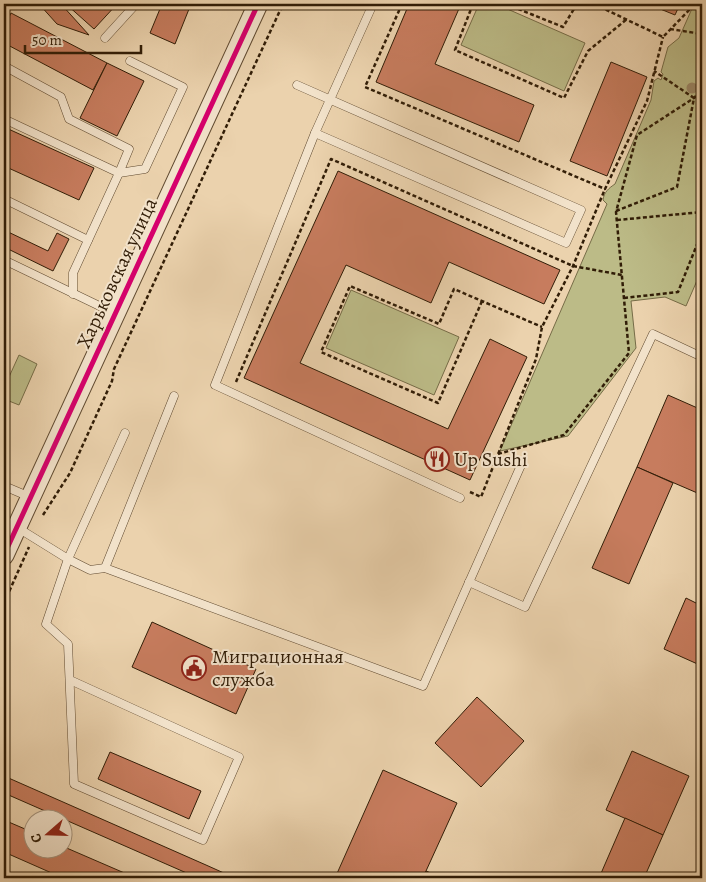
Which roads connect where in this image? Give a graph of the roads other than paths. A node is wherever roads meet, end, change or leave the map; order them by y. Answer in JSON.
{"nodes":[{"id":1,"x":136,"y":4,"type":"edge"},
{"id":2,"x":258,"y":4,"type":"edge"},
{"id":3,"x":373,"y":4,"type":"edge"},
{"id":4,"x":105,"y":38,"type":"dead end"},
{"id":5,"x":130,"y":61,"type":"dead end"},
{"id":6,"x":4,"y":66,"type":"edge"},
{"id":7,"x":297,"y":85,"type":"dead end"},
{"id":8,"x":330,"y":100,"type":"junction"},
{"id":9,"x":4,"y":119,"type":"edge"},
{"id":10,"x":315,"y":133,"type":"junction"},
{"id":11,"x":119,"y":173,"type":"junction"},
{"id":12,"x":4,"y":198,"type":"edge"},
{"id":13,"x":88,"y":240,"type":"junction"},
{"id":14,"x":4,"y":260,"type":"edge"},
{"id":15,"x":73,"y":294,"type":"junction"},
{"id":16,"x":114,"y":313,"type":"junction"},
{"id":17,"x":702,"y":357,"type":"edge"},
{"id":18,"x":174,"y":396,"type":"dead end"},
{"id":19,"x":125,"y":433,"type":"dead end"},
{"id":20,"x":522,"y":463,"type":"dead end"},
{"id":21,"x":4,"y":486,"type":"edge"},
{"id":22,"x":30,"y":497,"type":"junction"},
{"id":23,"x":460,"y":498,"type":"dead end"},
{"id":24,"x":16,"y":527,"type":"junction"},
{"id":25,"x":4,"y":551,"type":"edge"},
{"id":26,"x":68,"y":559,"type":"junction"},
{"id":27,"x":105,"y":568,"type":"junction"},
{"id":28,"x":469,"y":582,"type":"junction"},
{"id":29,"x":70,"y":680,"type":"junction"}],
"edges":[{"from":1,"to":4,"type":"lane"},
{"from":2,"to":16,"type":"street","name":"Харьковская улица"},
{"from":3,"to":8,"type":"lane"},
{"from":5,"to":11,"type":"lane"},
{"from":6,"to":11,"type":"lane"},
{"from":7,"to":8,"type":"lane"},
{"from":8,"to":10,"type":"lane"},
{"from":8,"to":10,"type":"lane"},
{"from":9,"to":11,"type":"lane"},
{"from":10,"to":23,"type":"lane"},
{"from":11,"to":13,"type":"lane"},
{"from":12,"to":13,"type":"lane"},
{"from":13,"to":15,"type":"lane"},
{"from":14,"to":15,"type":"lane"},
{"from":15,"to":16,"type":"lane"},
{"from":16,"to":22,"type":"street","name":"Харьковская улица"},
{"from":17,"to":28,"type":"lane"},
{"from":18,"to":27,"type":"lane"},
{"from":19,"to":26,"type":"lane"},
{"from":20,"to":28,"type":"lane"},
{"from":21,"to":22,"type":"lane"},
{"from":22,"to":24,"type":"street","name":"Харьковская улица"},
{"from":24,"to":25,"type":"street","name":"Харьковская улица"},
{"from":24,"to":26,"type":"lane"},
{"from":26,"to":27,"type":"lane"},
{"from":26,"to":29,"type":"lane"},
{"from":27,"to":28,"type":"lane"},
{"from":29,"to":29,"type":"lane"}]}
